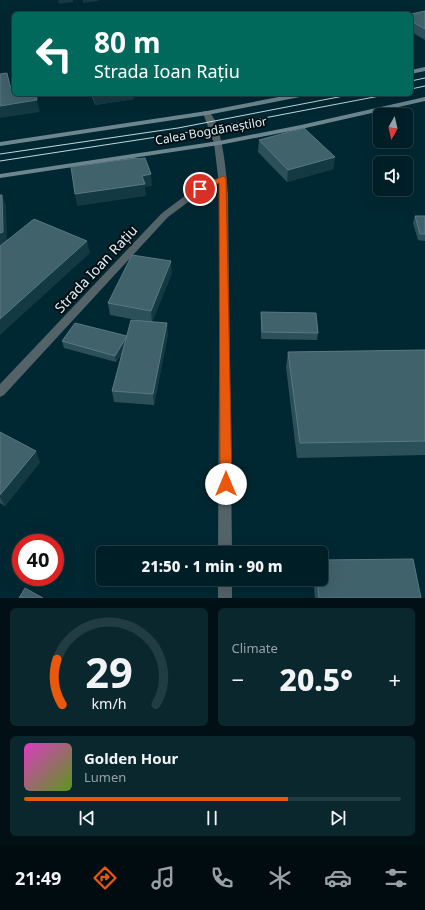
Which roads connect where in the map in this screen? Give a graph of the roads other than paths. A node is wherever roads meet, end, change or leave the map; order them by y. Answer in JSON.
{"nodes":[{"id":1,"x":425,"y":69,"type":"edge"},
{"id":2,"x":413,"y":72,"type":"edge"},
{"id":3,"x":295,"y":96,"type":"edge"},
{"id":4,"x":425,"y":99,"type":"edge"},
{"id":5,"x":207,"y":114,"type":"junction"},
{"id":6,"x":219,"y":143,"type":"junction"},
{"id":7,"x":0,"y":144,"type":"edge"},
{"id":8,"x":0,"y":176,"type":"edge"},
{"id":9,"x":223,"y":178,"type":"junction"},
{"id":10,"x":0,"y":392,"type":"edge"},
{"id":11,"x":225,"y":546,"type":"edge"},
{"id":12,"x":225,"y":586,"type":"edge"},
{"id":13,"x":225,"y":598,"type":"edge"}],
"edges":[{"from":1,"to":2,"type":"main road"},
{"from":3,"to":5,"type":"main road","name":"Calea Bogdăneștilor"},
{"from":4,"to":6,"type":"main road","name":"Calea Bogdăneștilor"},
{"from":5,"to":6,"type":"street"},
{"from":5,"to":7,"type":"main road","name":"Calea Bogdăneștilor"},
{"from":6,"to":8,"type":"main road","name":"Calea Bogdăneștilor"},
{"from":6,"to":9,"type":"street"},
{"from":9,"to":10,"type":"street","name":"Strada Ioan Rațiu"},
{"from":9,"to":11,"type":"street"},
{"from":12,"to":13,"type":"street"}]}
